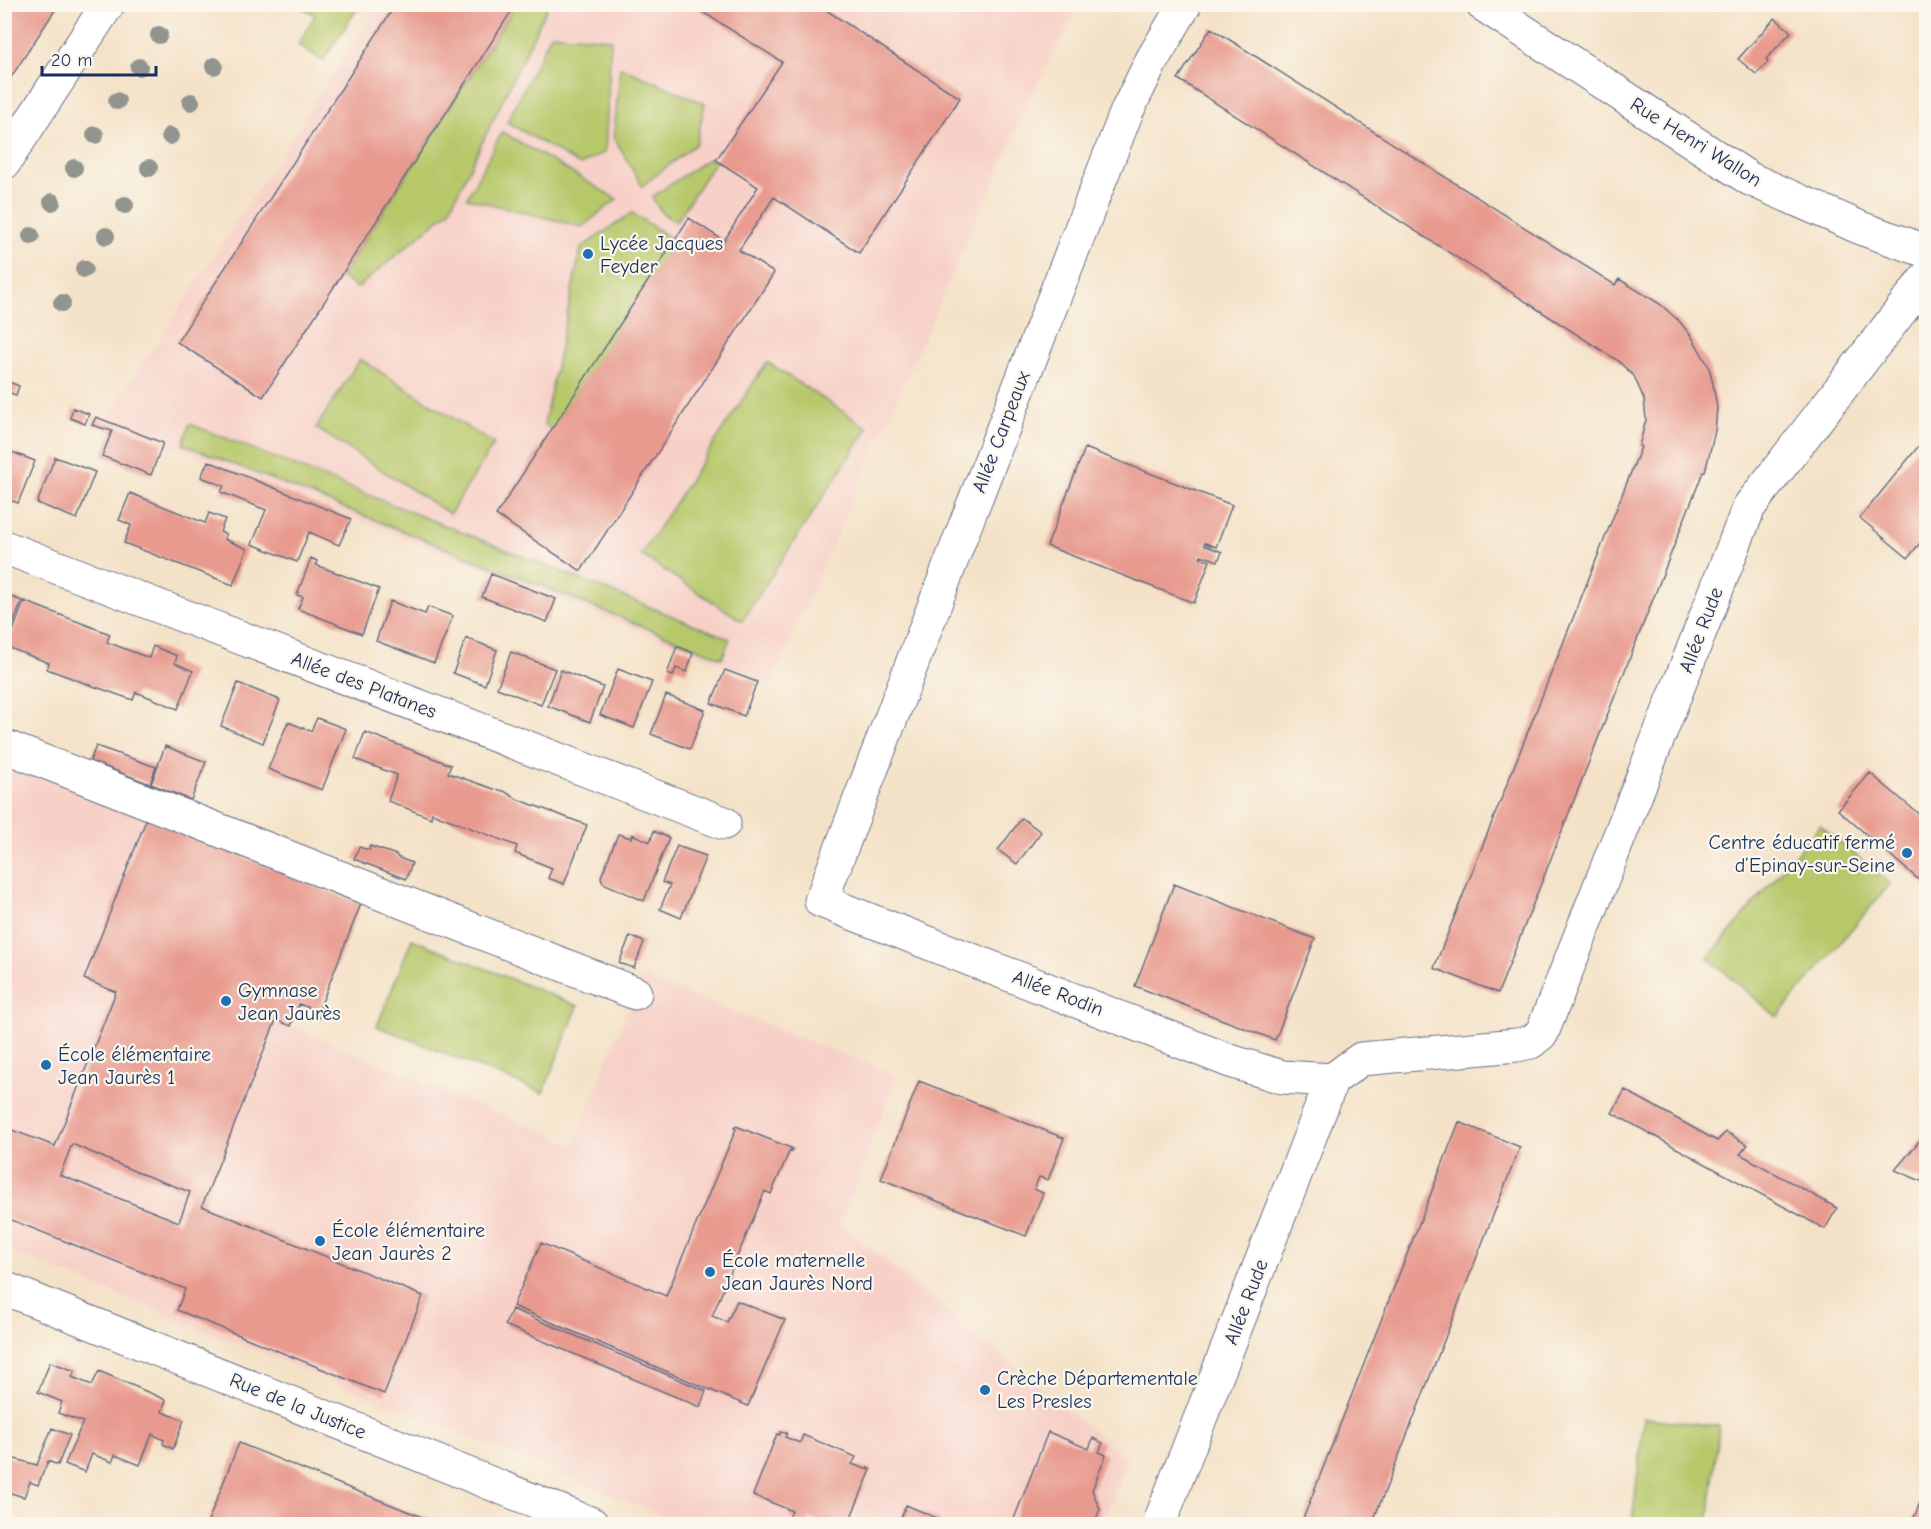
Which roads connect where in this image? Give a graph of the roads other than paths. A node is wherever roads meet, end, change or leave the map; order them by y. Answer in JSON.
{"nodes":[{"id":1,"x":108,"y":4,"type":"edge"},
{"id":2,"x":1185,"y":4,"type":"edge"},
{"id":3,"x":1482,"y":4,"type":"edge"},
{"id":4,"x":4,"y":163,"type":"edge"},
{"id":5,"x":1926,"y":251,"type":"edge"},
{"id":6,"x":1926,"y":278,"type":"edge"},
{"id":7,"x":4,"y":547,"type":"edge"},
{"id":8,"x":4,"y":746,"type":"edge"},
{"id":9,"x":724,"y":823,"type":"dead end"},
{"id":10,"x":833,"y":867,"type":"joint"},
{"id":11,"x":635,"y":993,"type":"dead end"},
{"id":12,"x":1332,"y":1080,"type":"junction"},
{"id":13,"x":4,"y":1288,"type":"edge"},
{"id":14,"x":576,"y":1522,"type":"edge"},
{"id":15,"x":1159,"y":1524,"type":"edge"}],
"edges":[{"from":1,"to":4,"type":"street"},
{"from":2,"to":10,"type":"street","name":"Allée Carpeaux"},
{"from":3,"to":5,"type":"street","name":"Rue Henri Wallon"},
{"from":6,"to":12,"type":"street","name":"Allée Rude"},
{"from":7,"to":9,"type":"street","name":"Allée des Platanes"},
{"from":8,"to":11,"type":"street"},
{"from":10,"to":12,"type":"street","name":"Allée Rodin"},
{"from":12,"to":15,"type":"street","name":"Allée Rude"},
{"from":13,"to":14,"type":"street","name":"Rue de la Justice"}]}
